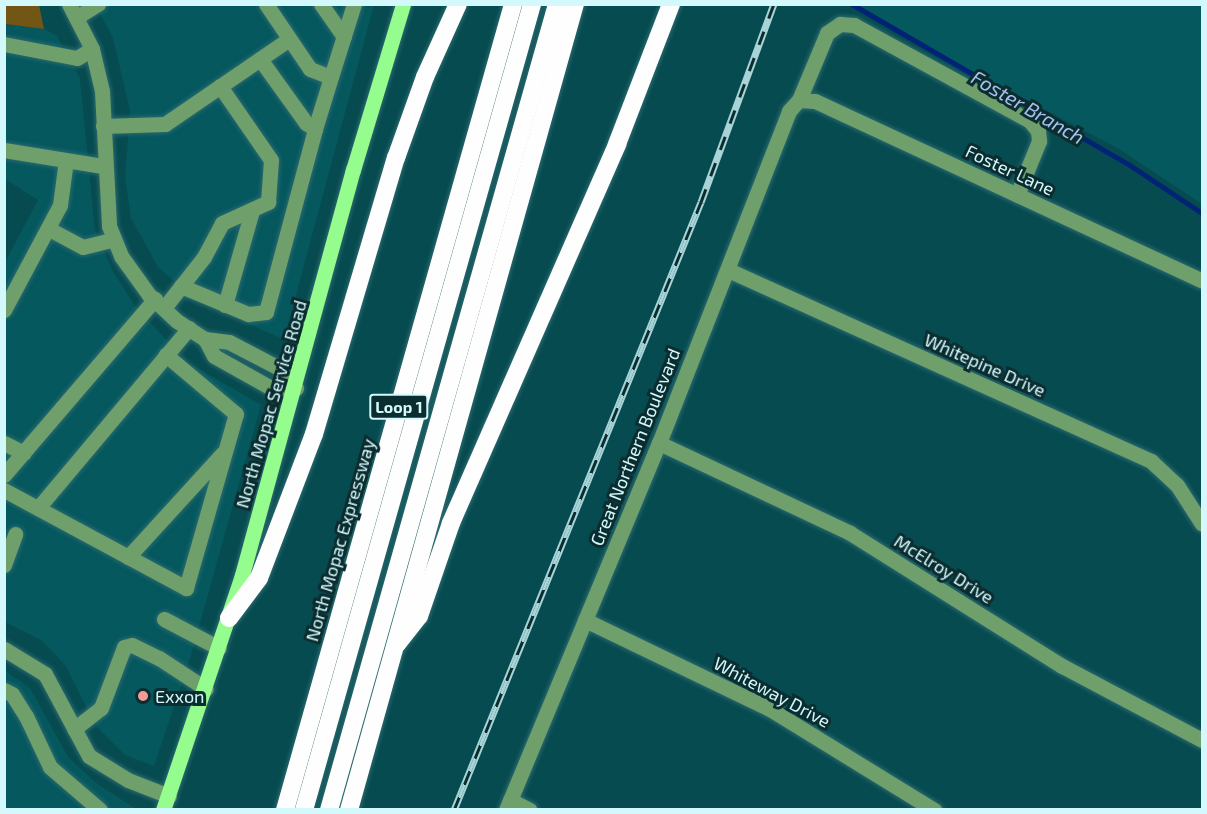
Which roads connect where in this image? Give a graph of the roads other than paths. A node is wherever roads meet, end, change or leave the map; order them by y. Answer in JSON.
{"nodes":[{"id":1,"x":98,"y":4,"type":"edge"},
{"id":2,"x":266,"y":4,"type":"edge"},
{"id":3,"x":321,"y":4,"type":"edge"},
{"id":4,"x":354,"y":4,"type":"edge"},
{"id":5,"x":403,"y":4,"type":"edge"},
{"id":6,"x":458,"y":4,"type":"edge"},
{"id":7,"x":513,"y":4,"type":"edge"},
{"id":8,"x":532,"y":4,"type":"edge"},
{"id":9,"x":557,"y":4,"type":"edge"},
{"id":10,"x":575,"y":4,"type":"edge"},
{"id":11,"x":670,"y":4,"type":"edge"},
{"id":12,"x":73,"y":11,"type":"edge"},
{"id":13,"x":344,"y":37,"type":"junction"},
{"id":14,"x":289,"y":39,"type":"junction"},
{"id":15,"x":4,"y":44,"type":"edge"},
{"id":16,"x":92,"y":49,"type":"junction"},
{"id":17,"x":260,"y":59,"type":"junction"},
{"id":18,"x":331,"y":77,"type":"junction"},
{"id":19,"x":220,"y":86,"type":"junction"},
{"id":20,"x":799,"y":100,"type":"junction"},
{"id":21,"x":103,"y":126,"type":"junction"},
{"id":22,"x":315,"y":129,"type":"junction"},
{"id":23,"x":4,"y":150,"type":"edge"},
{"id":24,"x":66,"y":160,"type":"junction"},
{"id":25,"x":103,"y":166,"type":"junction"},
{"id":26,"x":1017,"y":195,"type":"junction"},
{"id":27,"x":252,"y":212,"type":"junction"},
{"id":28,"x":49,"y":229,"type":"junction"},
{"id":29,"x":114,"y":239,"type":"junction"},
{"id":30,"x":728,"y":270,"type":"junction"},
{"id":31,"x":1203,"y":281,"type":"edge"},
{"id":32,"x":181,"y":286,"type":"junction"},
{"id":33,"x":159,"y":304,"type":"junction"},
{"id":34,"x":225,"y":305,"type":"junction"},
{"id":35,"x":4,"y":310,"type":"edge"},
{"id":36,"x":189,"y":328,"type":"junction"},
{"id":37,"x":166,"y":355,"type":"junction"},
{"id":38,"x":296,"y":388,"type":"junction"},
{"id":39,"x":4,"y":443,"type":"edge"},
{"id":40,"x":659,"y":443,"type":"junction"},
{"id":41,"x":226,"y":449,"type":"junction"},
{"id":42,"x":24,"y":453,"type":"junction"},
{"id":43,"x":4,"y":475,"type":"edge"},
{"id":44,"x":4,"y":490,"type":"edge"},
{"id":45,"x":38,"y":508,"type":"junction"},
{"id":46,"x":1203,"y":524,"type":"edge"},
{"id":47,"x":15,"y":534,"type":"dead end"},
{"id":48,"x":128,"y":557,"type":"junction"},
{"id":49,"x":4,"y":565,"type":"edge"},
{"id":50,"x":229,"y":618,"type":"junction"},
{"id":51,"x":164,"y":619,"type":"dead end"},
{"id":52,"x":585,"y":620,"type":"junction"},
{"id":53,"x":219,"y":648,"type":"junction"},
{"id":54,"x":4,"y":649,"type":"edge"},
{"id":55,"x":391,"y":652,"type":"junction"},
{"id":56,"x":206,"y":689,"type":"junction"},
{"id":57,"x":4,"y":690,"type":"edge"},
{"id":58,"x":74,"y":729,"type":"junction"},
{"id":59,"x":1203,"y":740,"type":"edge"},
{"id":60,"x":166,"y":803,"type":"edge"},
{"id":61,"x":508,"y":805,"type":"edge"},
{"id":62,"x":100,"y":810,"type":"edge"},
{"id":63,"x":285,"y":810,"type":"edge"},
{"id":64,"x":304,"y":810,"type":"edge"},
{"id":65,"x":329,"y":810,"type":"edge"},
{"id":66,"x":349,"y":810,"type":"edge"},
{"id":67,"x":530,"y":810,"type":"edge"},
{"id":68,"x":934,"y":810,"type":"edge"}],
"edges":[{"from":1,"to":12,"type":"street"},
{"from":2,"to":14,"type":"street"},
{"from":3,"to":13,"type":"street"},
{"from":4,"to":13,"type":"street"},
{"from":5,"to":38,"type":"main road","name":"North Mopac Service Road"},
{"from":6,"to":50,"type":"highway"},
{"from":7,"to":63,"type":"highway","name":"North Mopac Expressway","number":"Loop 1"},
{"from":8,"to":64,"type":"highway"},
{"from":9,"to":65,"type":"highway"},
{"from":10,"to":55,"type":"highway"},
{"from":11,"to":55,"type":"highway"},
{"from":12,"to":16,"type":"street"},
{"from":13,"to":18,"type":"street"},
{"from":14,"to":17,"type":"street"},
{"from":14,"to":18,"type":"street"},
{"from":15,"to":16,"type":"street"},
{"from":16,"to":21,"type":"street"},
{"from":17,"to":19,"type":"street"},
{"from":17,"to":22,"type":"street"},
{"from":18,"to":22,"type":"street"},
{"from":19,"to":21,"type":"street"},
{"from":19,"to":27,"type":"street"},
{"from":20,"to":26,"type":"street","name":"Foster Lane"},
{"from":20,"to":26,"type":"street","name":"Great Northern Boulevard"},
{"from":20,"to":30,"type":"street","name":"Great Northern Boulevard"},
{"from":21,"to":25,"type":"street"},
{"from":22,"to":34,"type":"street"},
{"from":23,"to":24,"type":"street"},
{"from":24,"to":25,"type":"street"},
{"from":24,"to":28,"type":"street"},
{"from":25,"to":29,"type":"street"},
{"from":26,"to":31,"type":"street","name":"Foster Lane"},
{"from":27,"to":32,"type":"street"},
{"from":27,"to":34,"type":"street"},
{"from":28,"to":29,"type":"street"},
{"from":28,"to":35,"type":"street"},
{"from":29,"to":33,"type":"street"},
{"from":30,"to":40,"type":"street","name":"Great Northern Boulevard"},
{"from":30,"to":46,"type":"street","name":"Whitepine Drive"},
{"from":32,"to":33,"type":"street"},
{"from":32,"to":34,"type":"street"},
{"from":33,"to":36,"type":"street"},
{"from":33,"to":42,"type":"street"},
{"from":36,"to":37,"type":"street"},
{"from":36,"to":38,"type":"street"},
{"from":37,"to":41,"type":"street"},
{"from":37,"to":45,"type":"street"},
{"from":38,"to":50,"type":"main road","name":"North Mopac Service Road"},
{"from":39,"to":42,"type":"street"},
{"from":40,"to":52,"type":"street","name":"Great Northern Boulevard"},
{"from":40,"to":59,"type":"street","name":"McElroy Drive"},
{"from":41,"to":48,"type":"street"},
{"from":41,"to":48,"type":"street"},
{"from":42,"to":43,"type":"street"},
{"from":44,"to":45,"type":"street"},
{"from":45,"to":48,"type":"street"},
{"from":47,"to":49,"type":"street"},
{"from":50,"to":53,"type":"main road","name":"North Mopac Service Road"},
{"from":51,"to":53,"type":"street"},
{"from":52,"to":61,"type":"street","name":"Great Northern Boulevard"},
{"from":52,"to":68,"type":"street","name":"Whiteway Drive"},
{"from":53,"to":56,"type":"main road","name":"North Mopac Service Road"},
{"from":54,"to":58,"type":"street"},
{"from":55,"to":66,"type":"highway"},
{"from":56,"to":58,"type":"street"},
{"from":56,"to":60,"type":"main road","name":"North Mopac Service Road"},
{"from":57,"to":62,"type":"street"},
{"from":58,"to":60,"type":"street"},
{"from":61,"to":67,"type":"street"}]}
